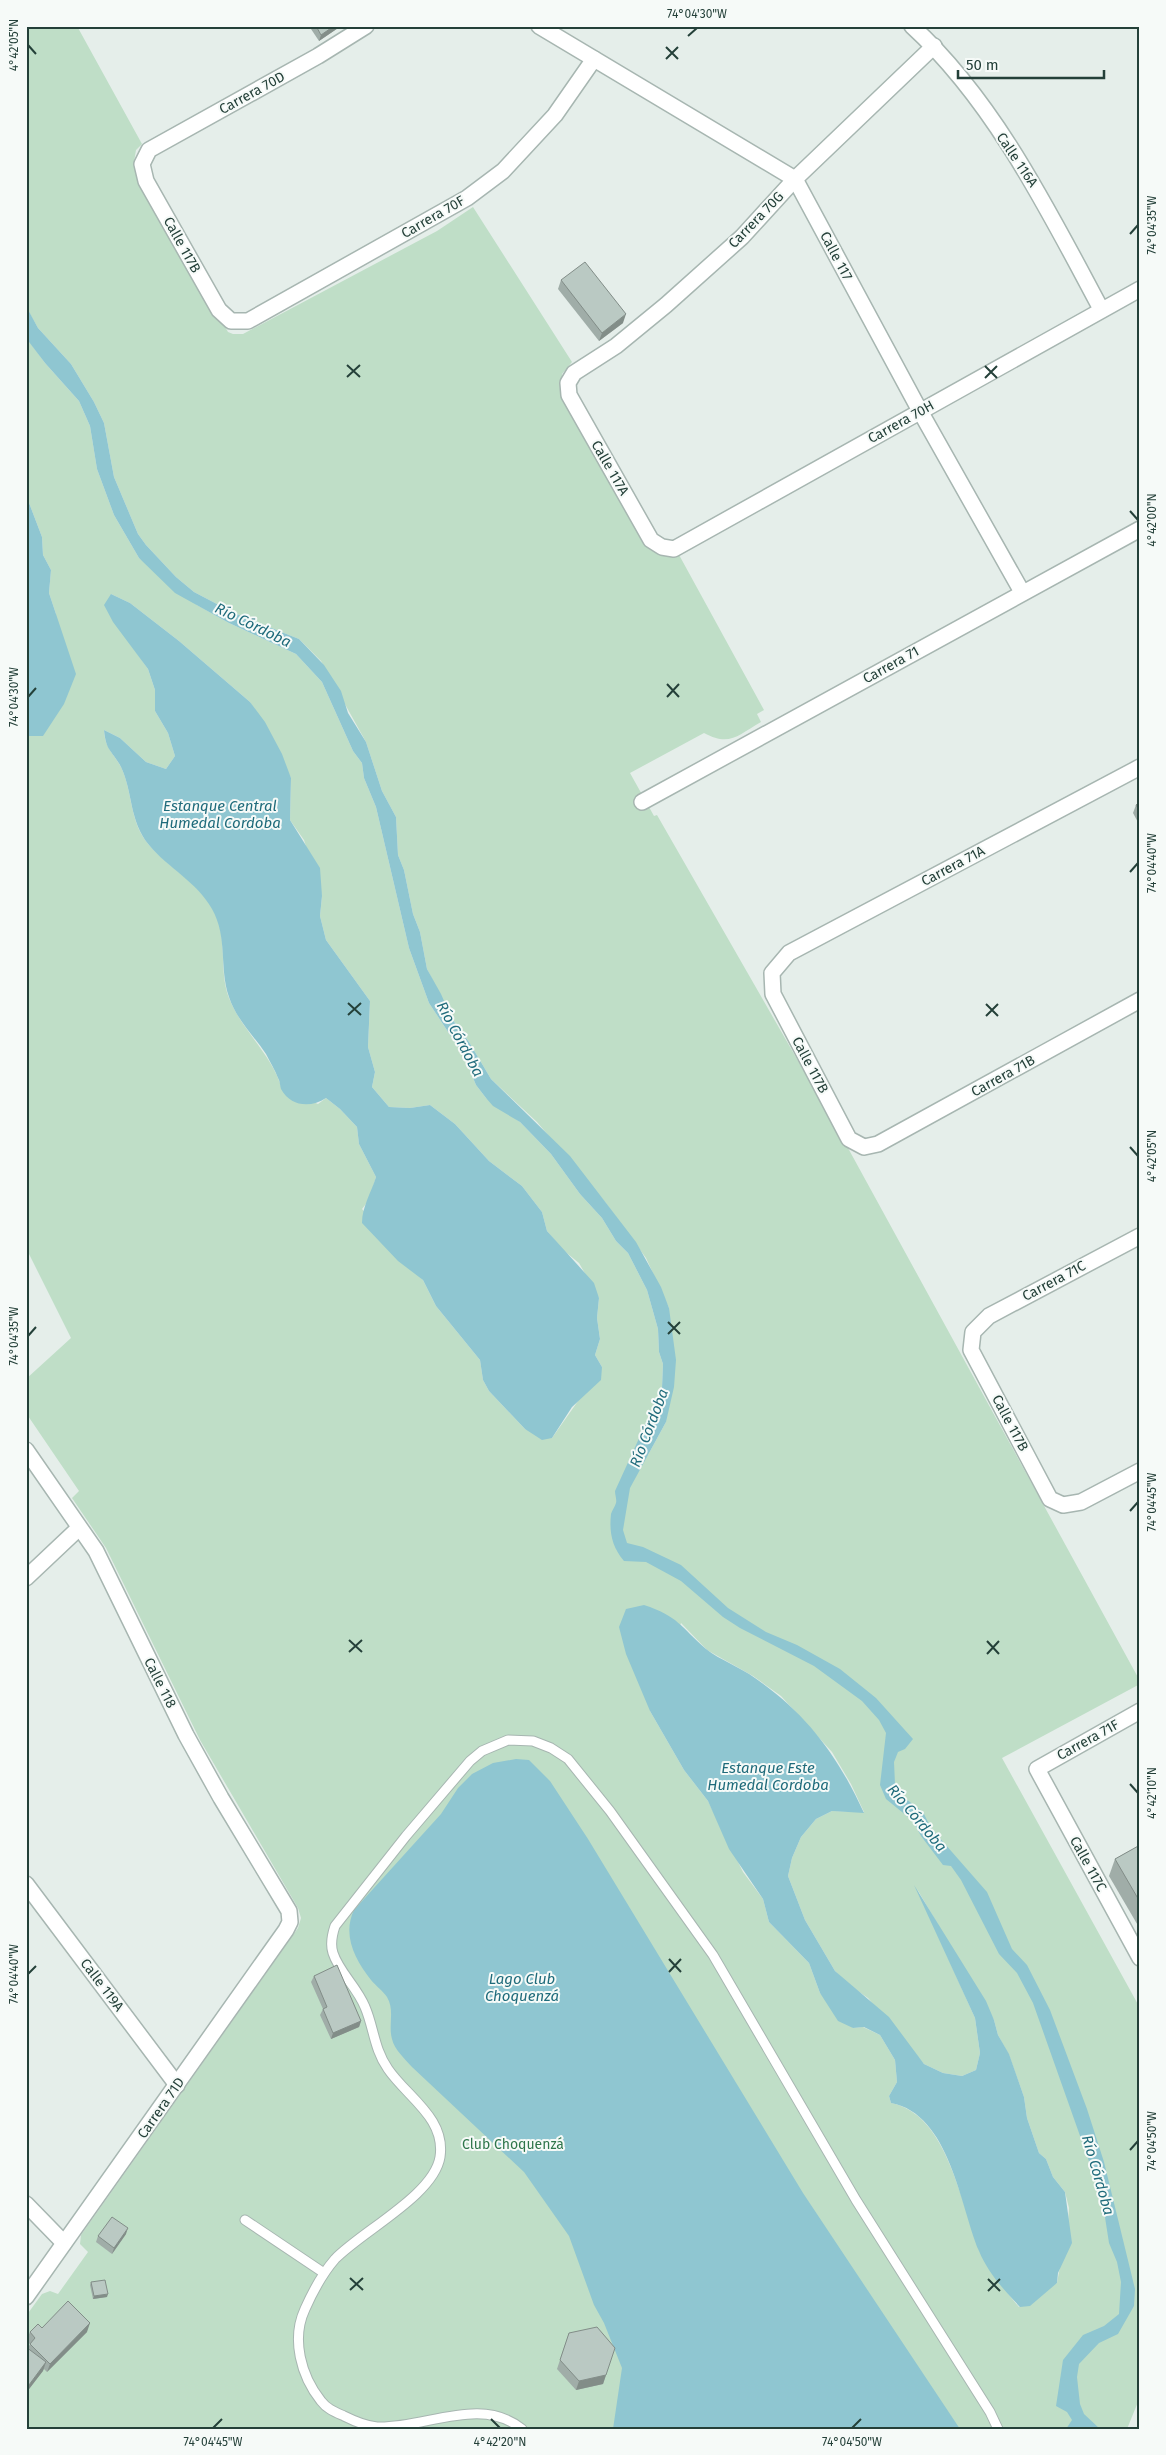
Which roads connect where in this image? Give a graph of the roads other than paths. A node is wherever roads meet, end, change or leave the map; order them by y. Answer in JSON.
{"nodes":[{"id":1,"x":366,"y":26,"type":"edge"},
{"id":2,"x":539,"y":26,"type":"edge"},
{"id":3,"x":912,"y":26,"type":"edge"},
{"id":4,"x":934,"y":46,"type":"junction"},
{"id":5,"x":594,"y":59,"type":"junction"},
{"id":6,"x":142,"y":164,"type":"joint"},
{"id":7,"x":794,"y":179,"type":"junction"},
{"id":8,"x":1140,"y":289,"type":"edge"},
{"id":9,"x":1101,"y":310,"type":"junction"},
{"id":10,"x":231,"y":321,"type":"joint"},
{"id":11,"x":568,"y":382,"type":"joint"},
{"id":12,"x":920,"y":411,"type":"junction"},
{"id":13,"x":1140,"y":529,"type":"edge"},
{"id":14,"x":662,"y":547,"type":"joint"},
{"id":15,"x":1022,"y":592,"type":"junction"},
{"id":16,"x":1140,"y":767,"type":"edge"},
{"id":17,"x":642,"y":802,"type":"dead end"},
{"id":18,"x":772,"y":973,"type":"joint"},
{"id":19,"x":1140,"y":1000,"type":"edge"},
{"id":20,"x":864,"y":1147,"type":"joint"},
{"id":21,"x":1140,"y":1236,"type":"edge"},
{"id":22,"x":973,"y":1332,"type":"joint"},
{"id":23,"x":26,"y":1450,"type":"edge"},
{"id":24,"x":1140,"y":1470,"type":"edge"},
{"id":25,"x":80,"y":1528,"type":"junction"},
{"id":26,"x":26,"y":1578,"type":"edge"},
{"id":27,"x":1140,"y":1711,"type":"edge"},
{"id":28,"x":1037,"y":1769,"type":"joint"},
{"id":29,"x":26,"y":1884,"type":"edge"},
{"id":30,"x":291,"y":1918,"type":"joint"},
{"id":31,"x":1138,"y":1949,"type":"edge"},
{"id":32,"x":177,"y":2085,"type":"junction"},
{"id":33,"x":26,"y":2204,"type":"edge"},
{"id":34,"x":245,"y":2220,"type":"dead end"},
{"id":35,"x":64,"y":2243,"type":"junction"},
{"id":36,"x":324,"y":2272,"type":"junction"},
{"id":37,"x":26,"y":2297,"type":"edge"},
{"id":38,"x":522,"y":2429,"type":"edge"},
{"id":39,"x":998,"y":2429,"type":"edge"}],
"edges":[{"from":1,"to":6,"type":"street","name":"Carrera 70D"},
{"from":2,"to":5,"type":"street"},
{"from":3,"to":4,"type":"street","name":"Calle 116A"},
{"from":4,"to":7,"type":"street","name":"Carrera 70G"},
{"from":4,"to":9,"type":"street","name":"Calle 116A"},
{"from":5,"to":7,"type":"street"},
{"from":5,"to":10,"type":"street","name":"Carrera 70F"},
{"from":6,"to":10,"type":"street","name":"Calle 117B"},
{"from":7,"to":11,"type":"street","name":"Carrera 70G"},
{"from":7,"to":12,"type":"street","name":"Calle 117"},
{"from":8,"to":9,"type":"street","name":"Carrera 70H"},
{"from":9,"to":12,"type":"street","name":"Carrera 70H"},
{"from":11,"to":14,"type":"street","name":"Calle 117A"},
{"from":12,"to":14,"type":"street","name":"Carrera 70H"},
{"from":12,"to":15,"type":"street","name":"Calle 117"},
{"from":13,"to":15,"type":"street","name":"Carrera 71"},
{"from":15,"to":17,"type":"street","name":"Carrera 71"},
{"from":16,"to":18,"type":"street","name":"Carrera 71A"},
{"from":18,"to":20,"type":"street","name":"Calle 117B"},
{"from":19,"to":20,"type":"street","name":"Carrera 71B"},
{"from":21,"to":22,"type":"street","name":"Carrera 71C"},
{"from":22,"to":24,"type":"street","name":"Calle 117B"},
{"from":23,"to":25,"type":"street","name":"Calle 118"},
{"from":25,"to":26,"type":"street"},
{"from":25,"to":30,"type":"street","name":"Calle 118"},
{"from":27,"to":28,"type":"street","name":"Carrera 71F"},
{"from":28,"to":31,"type":"street","name":"Calle 117C"},
{"from":29,"to":32,"type":"street","name":"Calle 119A"},
{"from":30,"to":32,"type":"street","name":"Carrera 71D"},
{"from":32,"to":35,"type":"street","name":"Carrera 71D"},
{"from":33,"to":35,"type":"street"},
{"from":34,"to":36,"type":"lane"},
{"from":35,"to":37,"type":"street","name":"Carrera 71D"},
{"from":36,"to":38,"type":"lane"},
{"from":36,"to":39,"type":"lane"}]}
